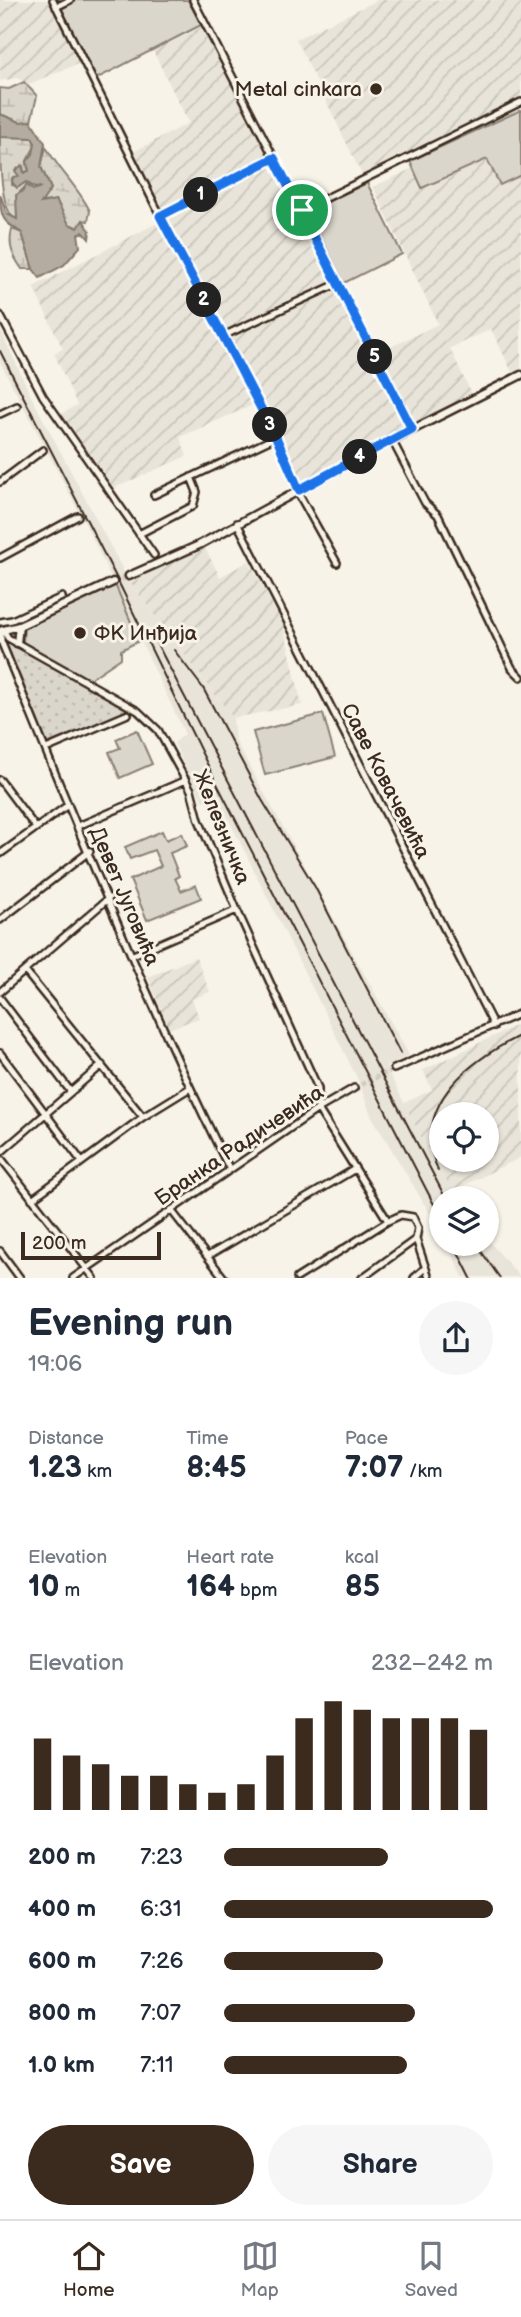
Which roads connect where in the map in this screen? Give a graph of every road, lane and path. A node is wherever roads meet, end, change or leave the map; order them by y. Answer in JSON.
{"nodes":[{"id":1,"x":52,"y":0,"type":"edge"},
{"id":2,"x":69,"y":0,"type":"edge"},
{"id":3,"x":193,"y":0,"type":"edge"},
{"id":4,"x":56,"y":7,"type":"junction"},
{"id":5,"x":521,"y":102,"type":"edge"},
{"id":6,"x":274,"y":158,"type":"junction"},
{"id":7,"x":302,"y":210,"type":"junction"},
{"id":8,"x":160,"y":216,"type":"junction"},
{"id":9,"x":339,"y":284,"type":"junction"},
{"id":10,"x":0,"y":315,"type":"edge"},
{"id":11,"x":223,"y":336,"type":"junction"},
{"id":12,"x":521,"y":375,"type":"edge"},
{"id":13,"x":16,"y":406,"type":"dead end"},
{"id":14,"x":0,"y":414,"type":"edge"},
{"id":15,"x":412,"y":429,"type":"junction"},
{"id":16,"x":276,"y":437,"type":"junction"},
{"id":17,"x":391,"y":440,"type":"junction"},
{"id":18,"x":43,"y":450,"type":"dead end"},
{"id":19,"x":191,"y":477,"type":"junction"},
{"id":20,"x":0,"y":482,"type":"edge"},
{"id":21,"x":298,"y":490,"type":"junction"},
{"id":22,"x":154,"y":495,"type":"dead end"},
{"id":23,"x":78,"y":516,"type":"dead end"},
{"id":24,"x":237,"y":523,"type":"junction"},
{"id":25,"x":139,"y":534,"type":"junction"},
{"id":26,"x":154,"y":555,"type":"dead end"},
{"id":27,"x":0,"y":558,"type":"edge"},
{"id":28,"x":337,"y":564,"type":"dead end"},
{"id":29,"x":129,"y":576,"type":"tunnel mouth"},
{"id":30,"x":113,"y":582,"type":"tunnel mouth"},
{"id":31,"x":62,"y":597,"type":"dead end"},
{"id":32,"x":0,"y":622,"type":"edge"},
{"id":33,"x":19,"y":625,"type":"junction"},
{"id":34,"x":2,"y":631,"type":"edge"},
{"id":35,"x":17,"y":643,"type":"junction"},
{"id":36,"x":521,"y":677,"type":"edge"},
{"id":37,"x":128,"y":714,"type":"dead end"},
{"id":38,"x":46,"y":749,"type":"junction"},
{"id":39,"x":0,"y":780,"type":"edge"},
{"id":40,"x":186,"y":780,"type":"junction"},
{"id":41,"x":68,"y":805,"type":"junction"},
{"id":42,"x":78,"y":826,"type":"junction"},
{"id":43,"x":36,"y":828,"type":"junction"},
{"id":44,"x":90,"y":851,"type":"junction"},
{"id":45,"x":0,"y":854,"type":"edge"},
{"id":46,"x":109,"y":898,"type":"junction"},
{"id":47,"x":237,"y":910,"type":"junction"},
{"id":48,"x":0,"y":920,"type":"edge"},
{"id":49,"x":133,"y":955,"type":"junction"},
{"id":50,"x":25,"y":971,"type":"junction"},
{"id":51,"x":0,"y":979,"type":"edge"},
{"id":52,"x":6,"y":987,"type":"junction"},
{"id":53,"x":0,"y":992,"type":"edge"},
{"id":54,"x":0,"y":998,"type":"edge"},
{"id":55,"x":521,"y":1013,"type":"edge"},
{"id":56,"x":494,"y":1026,"type":"junction"},
{"id":57,"x":0,"y":1053,"type":"edge"},
{"id":58,"x":102,"y":1065,"type":"junction"},
{"id":59,"x":394,"y":1069,"type":"tunnel mouth"},
{"id":60,"x":190,"y":1088,"type":"junction"},
{"id":61,"x":355,"y":1088,"type":"tunnel mouth"},
{"id":62,"x":72,"y":1092,"type":"junction"},
{"id":63,"x":318,"y":1109,"type":"junction"},
{"id":64,"x":46,"y":1113,"type":"junction"},
{"id":65,"x":143,"y":1117,"type":"junction"},
{"id":66,"x":0,"y":1155,"type":"edge"},
{"id":67,"x":82,"y":1162,"type":"junction"},
{"id":68,"x":355,"y":1169,"type":"junction"},
{"id":69,"x":230,"y":1170,"type":"junction"},
{"id":70,"x":32,"y":1199,"type":"junction"},
{"id":71,"x":171,"y":1210,"type":"junction"},
{"id":72,"x":388,"y":1221,"type":"junction"},
{"id":73,"x":416,"y":1239,"type":"junction"},
{"id":74,"x":0,"y":1251,"type":"edge"},
{"id":75,"x":208,"y":1256,"type":"junction"},
{"id":76,"x":87,"y":1268,"type":"junction"},
{"id":77,"x":425,"y":1268,"type":"junction"},
{"id":78,"x":20,"y":1278,"type":"edge"},
{"id":79,"x":73,"y":1278,"type":"edge"},
{"id":80,"x":94,"y":1278,"type":"edge"},
{"id":81,"x":224,"y":1278,"type":"edge"},
{"id":82,"x":297,"y":1278,"type":"edge"},
{"id":83,"x":362,"y":1278,"type":"edge"},
{"id":84,"x":414,"y":1278,"type":"edge"},
{"id":85,"x":429,"y":1278,"type":"edge"}],
"edges":[{"from":1,"to":4,"type":"street"},
{"from":2,"to":4,"type":"street"},
{"from":3,"to":6,"type":"street"},
{"from":4,"to":8,"type":"street"},
{"from":5,"to":7,"type":"street"},
{"from":6,"to":7,"type":"street"},
{"from":6,"to":8,"type":"street"},
{"from":7,"to":9,"type":"street"},
{"from":8,"to":11,"type":"street"},
{"from":9,"to":11,"type":"street"},
{"from":9,"to":15,"type":"street"},
{"from":10,"to":25,"type":"street"},
{"from":11,"to":16,"type":"street"},
{"from":12,"to":15,"type":"main road"},
{"from":13,"to":14,"type":"street"},
{"from":15,"to":17,"type":"main road"},
{"from":16,"to":19,"type":"street"},
{"from":16,"to":21,"type":"street"},
{"from":17,"to":21,"type":"main road"},
{"from":17,"to":36,"type":"street"},
{"from":18,"to":20,"type":"street"},
{"from":19,"to":22,"type":"street"},
{"from":19,"to":25,"type":"street"},
{"from":21,"to":24,"type":"main road"},
{"from":21,"to":28,"type":"street"},
{"from":23,"to":27,"type":"street"},
{"from":24,"to":29,"type":"main road"},
{"from":24,"to":56,"type":"street","name":"Саве Ковачевића"},
{"from":25,"to":26,"type":"street"},
{"from":30,"to":33,"type":"main road"},
{"from":31,"to":32,"type":"street"},
{"from":33,"to":34,"type":"main road"},
{"from":33,"to":35,"type":"main road"},
{"from":34,"to":35,"type":"street","name":"Железничка"},
{"from":34,"to":38,"type":"street","name":"Девет Југовића"},
{"from":35,"to":40,"type":"street","name":"Железничка"},
{"from":37,"to":38,"type":"street"},
{"from":38,"to":41,"type":"street","name":"Девет Југовића"},
{"from":39,"to":43,"type":"street"},
{"from":40,"to":42,"type":"street"},
{"from":40,"to":47,"type":"street","name":"Железничка"},
{"from":41,"to":42,"type":"street","name":"Девет Југовића"},
{"from":41,"to":43,"type":"street"},
{"from":42,"to":44,"type":"street","name":"Девет Југовића"},
{"from":43,"to":45,"type":"street"},
{"from":44,"to":46,"type":"street","name":"Девет Југовића"},
{"from":44,"to":48,"type":"street"},
{"from":46,"to":49,"type":"street","name":"Девет Југовића"},
{"from":46,"to":50,"type":"street"},
{"from":47,"to":49,"type":"street"},
{"from":47,"to":63,"type":"street","name":"Железничка"},
{"from":49,"to":60,"type":"street","name":"Девет Југовића"},
{"from":50,"to":52,"type":"street"},
{"from":50,"to":58,"type":"street"},
{"from":51,"to":52,"type":"street"},
{"from":52,"to":53,"type":"street"},
{"from":54,"to":62,"type":"street"},
{"from":55,"to":56,"type":"street"},
{"from":56,"to":59,"type":"street"},
{"from":57,"to":64,"type":"street"},
{"from":58,"to":62,"type":"street"},
{"from":58,"to":65,"type":"street"},
{"from":60,"to":65,"type":"street"},
{"from":60,"to":69,"type":"street","name":"Девет Југовића"},
{"from":61,"to":63,"type":"street","name":"Бранка Радичевића"},
{"from":62,"to":64,"type":"street"},
{"from":63,"to":68,"type":"street"},
{"from":63,"to":69,"type":"street","name":"Бранка Радичевића"},
{"from":64,"to":66,"type":"street"},
{"from":64,"to":67,"type":"street"},
{"from":65,"to":67,"type":"street"},
{"from":66,"to":70,"type":"street"},
{"from":67,"to":70,"type":"street"},
{"from":68,"to":72,"type":"street"},
{"from":68,"to":75,"type":"street"},
{"from":69,"to":71,"type":"street","name":"Бранка Радичевића"},
{"from":70,"to":76,"type":"street"},
{"from":71,"to":75,"type":"street"},
{"from":71,"to":76,"type":"street","name":"Бранка Радичевића"},
{"from":72,"to":73,"type":"street"},
{"from":72,"to":82,"type":"street"},
{"from":73,"to":77,"type":"street"},
{"from":73,"to":83,"type":"street"},
{"from":74,"to":78,"type":"street"},
{"from":75,"to":81,"type":"street"},
{"from":76,"to":79,"type":"street","name":"Бранка Радичевића"},
{"from":76,"to":80,"type":"street"},
{"from":77,"to":84,"type":"street"},
{"from":77,"to":85,"type":"street"}]}
